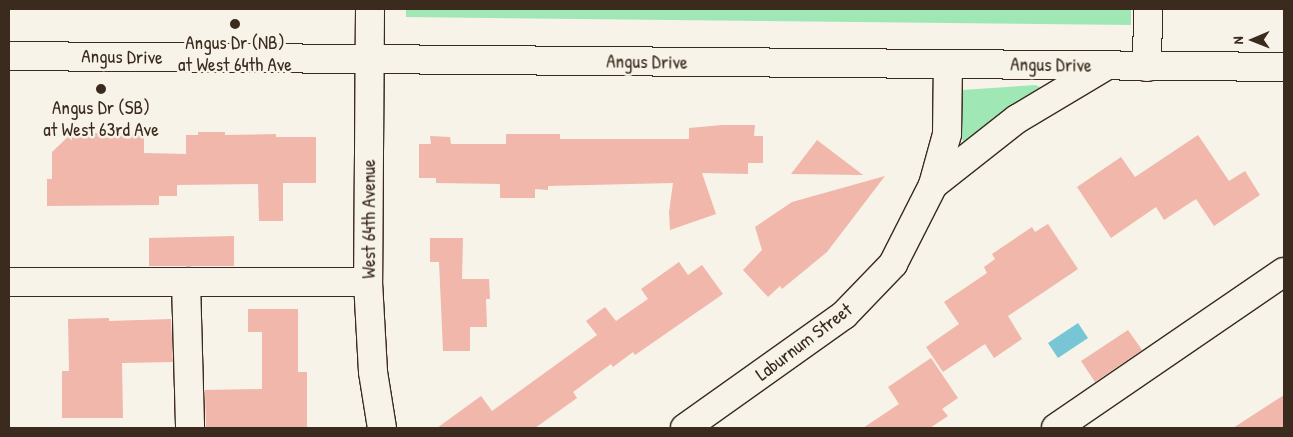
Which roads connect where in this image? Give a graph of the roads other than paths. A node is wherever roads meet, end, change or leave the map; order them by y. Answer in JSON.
{"nodes":[{"id":1,"x":370,"y":9,"type":"edge"},
{"id":2,"x":1148,"y":9,"type":"edge"},
{"id":3,"x":9,"y":56,"type":"edge"},
{"id":4,"x":370,"y":60,"type":"junction"},
{"id":5,"x":948,"y":64,"type":"junction"},
{"id":6,"x":1105,"y":66,"type":"junction"},
{"id":7,"x":1147,"y":67,"type":"junction"},
{"id":8,"x":1284,"y":67,"type":"edge"},
{"id":9,"x":933,"y":185,"type":"junction"},
{"id":10,"x":1284,"y":272,"type":"edge"},
{"id":11,"x":9,"y":282,"type":"edge"},
{"id":12,"x":186,"y":282,"type":"junction"},
{"id":13,"x":368,"y":282,"type":"junction"},
{"id":14,"x":190,"y":428,"type":"edge"},
{"id":15,"x":382,"y":428,"type":"edge"},
{"id":16,"x":685,"y":428,"type":"edge"},
{"id":17,"x":1056,"y":428,"type":"edge"}],
"edges":[{"from":1,"to":4,"type":"street","name":"West 64th Avenue"},
{"from":2,"to":7,"type":"street"},
{"from":3,"to":4,"type":"street","name":"Angus Drive"},
{"from":4,"to":5,"type":"street","name":"Angus Drive"},
{"from":4,"to":13,"type":"street","name":"West 64th Avenue"},
{"from":5,"to":6,"type":"street","name":"Angus Drive"},
{"from":5,"to":9,"type":"street","name":"Laburnum Street"},
{"from":6,"to":7,"type":"street","name":"Angus Drive"},
{"from":6,"to":9,"type":"street","name":"Laburnum Street"},
{"from":7,"to":8,"type":"street","name":"Angus Drive"},
{"from":9,"to":16,"type":"street","name":"Laburnum Street"},
{"from":10,"to":17,"type":"street"},
{"from":11,"to":12,"type":"street"},
{"from":12,"to":13,"type":"street"},
{"from":12,"to":14,"type":"street"},
{"from":13,"to":15,"type":"street","name":"West 64th Avenue"}]}
